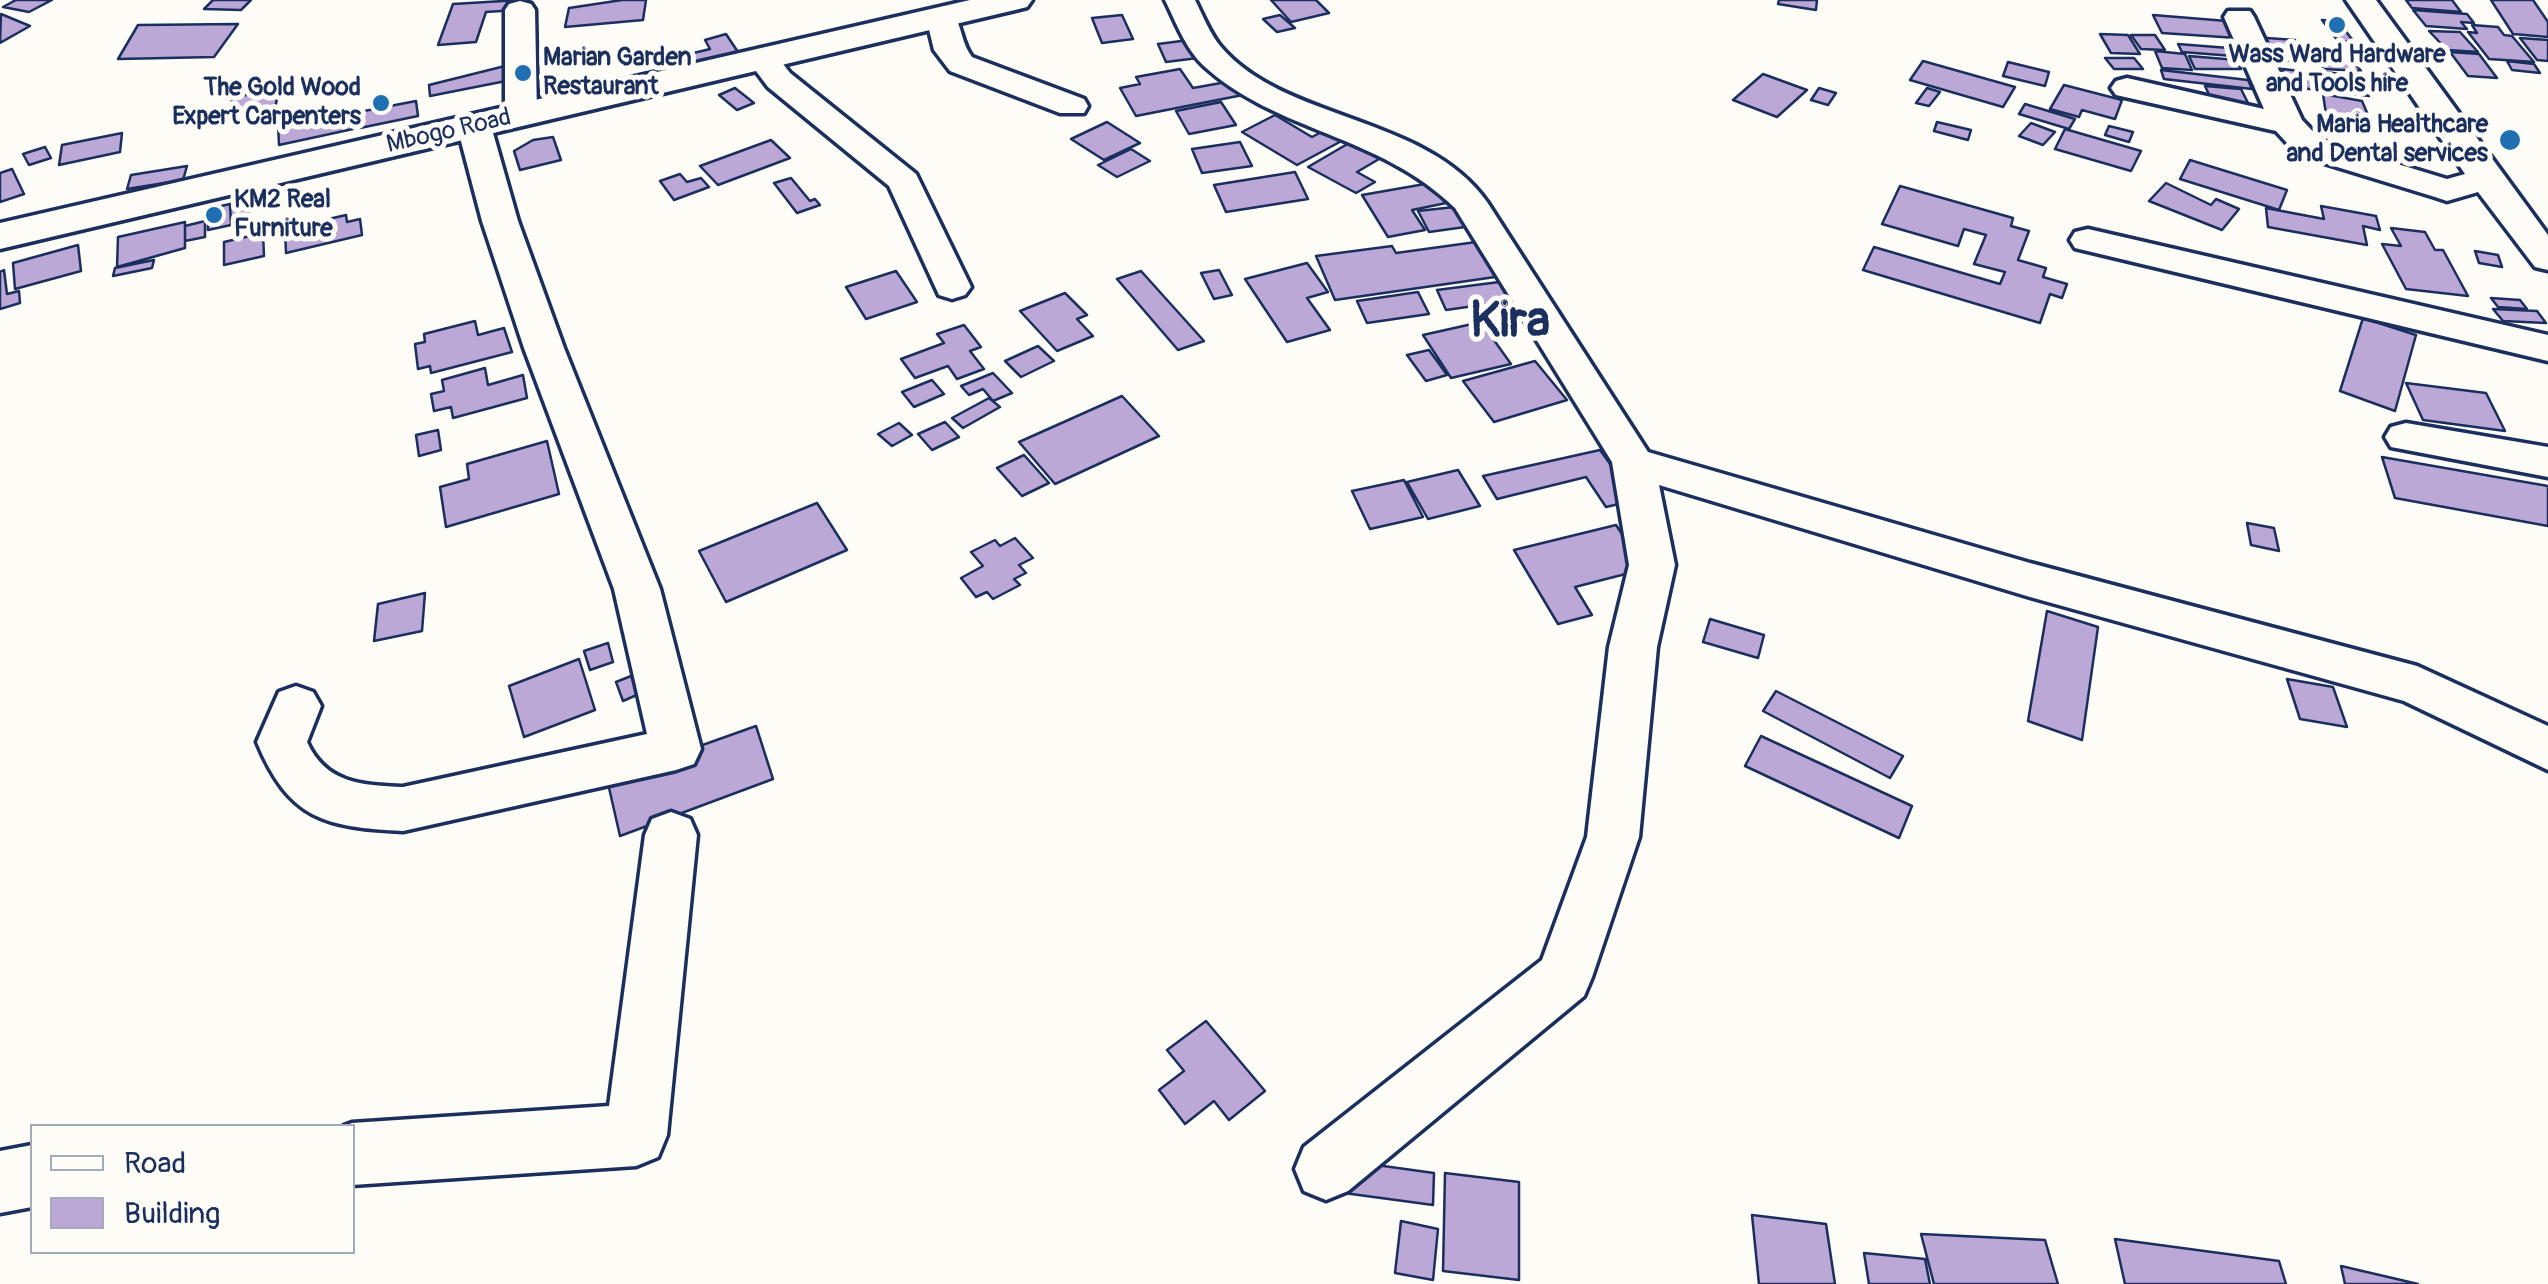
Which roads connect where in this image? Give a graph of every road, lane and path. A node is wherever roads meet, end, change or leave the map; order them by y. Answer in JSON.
{"nodes":[{"id":1,"x":1014,"y":0,"type":"edge"},
{"id":2,"x":1180,"y":0,"type":"edge"},
{"id":3,"x":2361,"y":0,"type":"edge"},
{"id":4,"x":520,"y":10,"type":"dead end"},
{"id":5,"x":2239,"y":16,"type":"dead end"},
{"id":6,"x":941,"y":17,"type":"junction"},
{"id":7,"x":763,"y":59,"type":"junction"},
{"id":8,"x":2127,"y":88,"type":"dead end"},
{"id":9,"x":1072,"y":106,"type":"dead end"},
{"id":10,"x":521,"y":115,"type":"junction"},
{"id":11,"x":2287,"y":124,"type":"junction"},
{"id":12,"x":474,"y":126,"type":"junction"},
{"id":13,"x":2488,"y":178,"type":"junction"},
{"id":14,"x":0,"y":236,"type":"edge"},
{"id":15,"x":2088,"y":240,"type":"dead end"},
{"id":16,"x":2548,"y":259,"type":"edge"},
{"id":17,"x":952,"y":287,"type":"dead end"},
{"id":18,"x":2548,"y":348,"type":"edge"},
{"id":19,"x":2406,"y":437,"type":"dead end"},
{"id":20,"x":1633,"y":462,"type":"junction"},
{"id":21,"x":2548,"y":462,"type":"edge"},
{"id":22,"x":296,"y":706,"type":"dead end"},
{"id":23,"x":2548,"y":749,"type":"edge"},
{"id":24,"x":671,"y":835,"type":"dead end"},
{"id":25,"x":355,"y":1154,"type":"edge"},
{"id":26,"x":1326,"y":1169,"type":"dead end"},
{"id":27,"x":30,"y":1176,"type":"edge"},
{"id":28,"x":0,"y":1182,"type":"edge"}],
"edges":[{"from":1,"to":6,"type":"main road","name":"Mbogo Road"},
{"from":2,"to":20,"type":"street"},
{"from":3,"to":13,"type":"street"},
{"from":4,"to":10,"type":"street"},
{"from":5,"to":11,"type":"street"},
{"from":6,"to":7,"type":"main road","name":"Mbogo Road"},
{"from":6,"to":9,"type":"street"},
{"from":7,"to":10,"type":"main road","name":"Mbogo Road"},
{"from":7,"to":17,"type":"street"},
{"from":8,"to":11,"type":"street"},
{"from":10,"to":12,"type":"main road","name":"Mbogo Road"},
{"from":11,"to":13,"type":"street"},
{"from":12,"to":14,"type":"main road","name":"Mbogo Road"},
{"from":12,"to":22,"type":"street"},
{"from":13,"to":16,"type":"street"},
{"from":15,"to":18,"type":"street"},
{"from":19,"to":21,"type":"street"},
{"from":20,"to":23,"type":"street"},
{"from":20,"to":26,"type":"street"},
{"from":24,"to":25,"type":"street"},
{"from":27,"to":28,"type":"street"}]}
